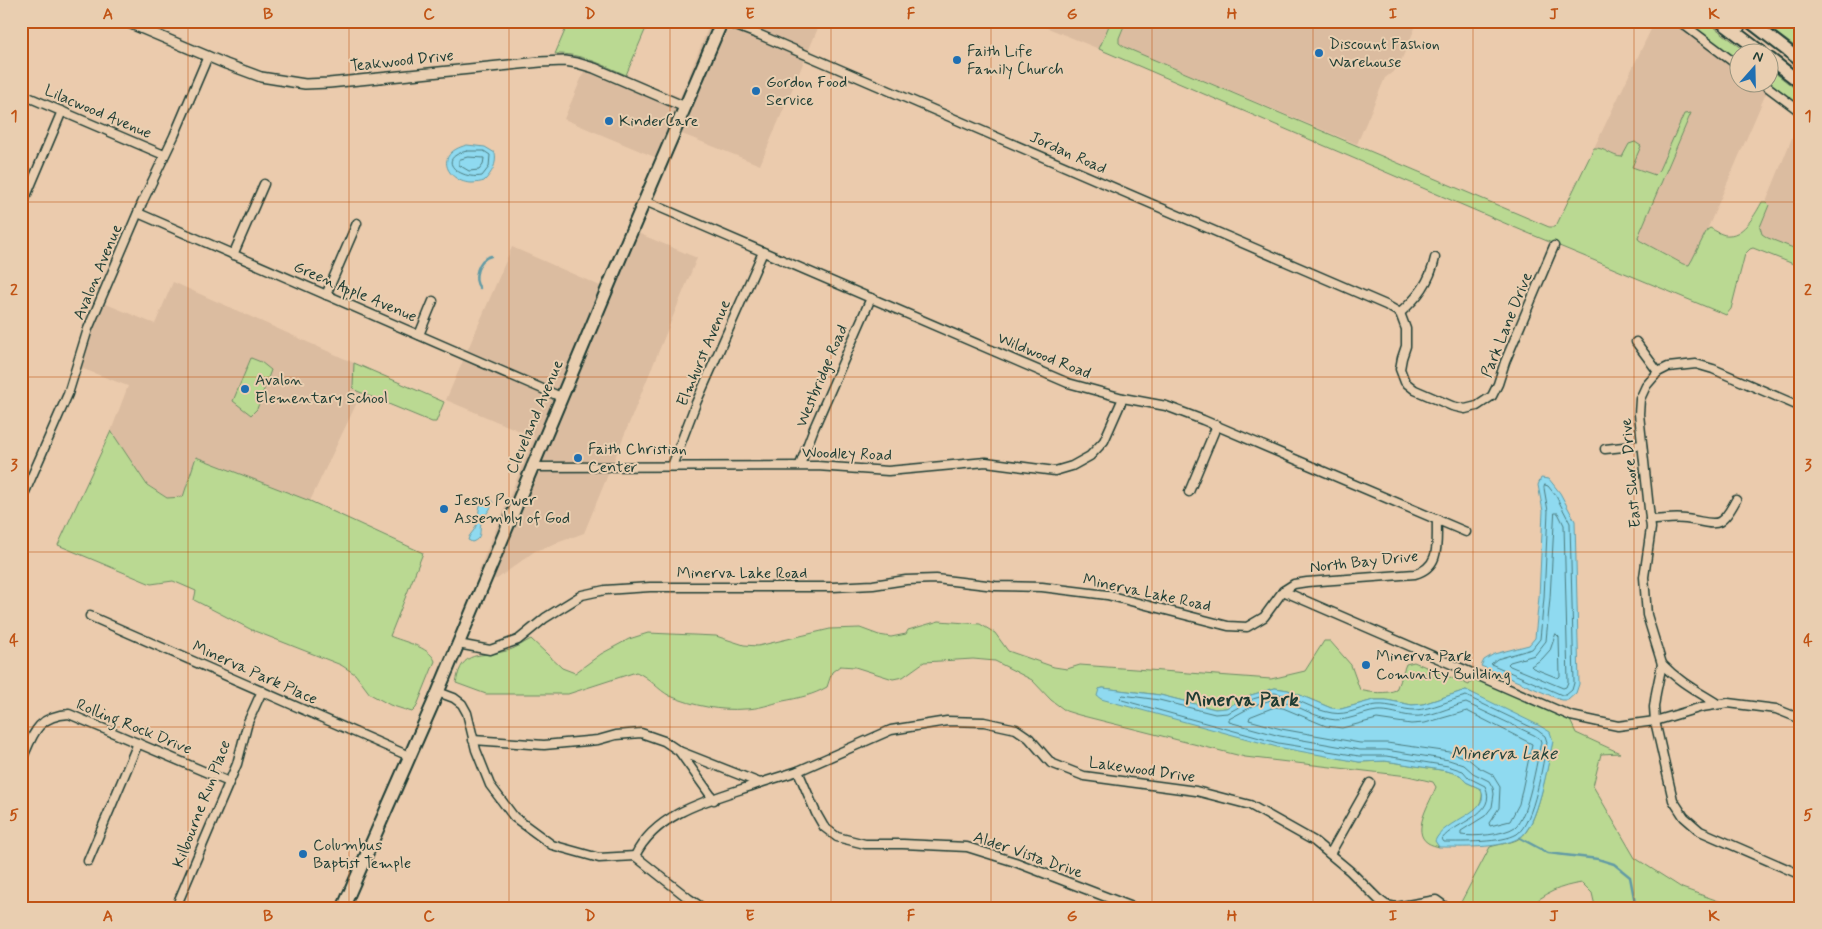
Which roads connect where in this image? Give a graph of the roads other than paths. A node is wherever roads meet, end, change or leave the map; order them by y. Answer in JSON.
{"nodes":[{"id":1,"x":124,"y":21,"type":"edge"},
{"id":2,"x":723,"y":21,"type":"edge"},
{"id":3,"x":1679,"y":21,"type":"edge"},
{"id":4,"x":1720,"y":21,"type":"edge"},
{"id":5,"x":1745,"y":21,"type":"edge"},
{"id":6,"x":1749,"y":21,"type":"edge"},
{"id":7,"x":1736,"y":33,"type":"junction"},
{"id":8,"x":1748,"y":42,"type":"edge"},
{"id":9,"x":208,"y":56,"type":"junction"},
{"id":10,"x":1730,"y":59,"type":"edge"},
{"id":11,"x":1801,"y":61,"type":"edge"},
{"id":12,"x":1780,"y":67,"type":"edge"},
{"id":13,"x":1801,"y":83,"type":"edge"},
{"id":14,"x":1774,"y":92,"type":"edge"},
{"id":15,"x":21,"y":94,"type":"edge"},
{"id":16,"x":685,"y":107,"type":"junction"},
{"id":17,"x":62,"y":111,"type":"junction"},
{"id":18,"x":1801,"y":112,"type":"edge"},
{"id":19,"x":164,"y":155,"type":"junction"},
{"id":20,"x":264,"y":184,"type":"dead end"},
{"id":21,"x":645,"y":201,"type":"junction"},
{"id":22,"x":21,"y":208,"type":"edge"},
{"id":23,"x":138,"y":213,"type":"junction"},
{"id":24,"x":357,"y":223,"type":"dead end"},
{"id":25,"x":1554,"y":246,"type":"dead end"},
{"id":26,"x":763,"y":252,"type":"junction"},
{"id":27,"x":233,"y":255,"type":"junction"},
{"id":28,"x":1435,"y":258,"type":"dead end"},
{"id":29,"x":326,"y":295,"type":"junction"},
{"id":30,"x":871,"y":298,"type":"junction"},
{"id":31,"x":433,"y":301,"type":"dead end"},
{"id":32,"x":1400,"y":312,"type":"junction"},
{"id":33,"x":419,"y":335,"type":"junction"},
{"id":34,"x":1636,"y":342,"type":"dead end"},
{"id":35,"x":1658,"y":372,"type":"junction"},
{"id":36,"x":561,"y":397,"type":"junction"},
{"id":37,"x":1123,"y":398,"type":"junction"},
{"id":38,"x":1801,"y":407,"type":"edge"},
{"id":39,"x":1216,"y":425,"type":"junction"},
{"id":40,"x":1642,"y":444,"type":"junction"},
{"id":41,"x":1604,"y":449,"type":"dead end"},
{"id":42,"x":672,"y":466,"type":"junction"},
{"id":43,"x":800,"y":466,"type":"junction"},
{"id":44,"x":531,"y":467,"type":"junction"},
{"id":45,"x":1188,"y":492,"type":"dead end"},
{"id":46,"x":1736,"y":500,"type":"dead end"},
{"id":47,"x":21,"y":501,"type":"edge"},
{"id":48,"x":1437,"y":519,"type":"junction"},
{"id":49,"x":1650,"y":520,"type":"junction"},
{"id":50,"x":1466,"y":532,"type":"dead end"},
{"id":51,"x":1283,"y":592,"type":"junction"},
{"id":52,"x":90,"y":616,"type":"dead end"},
{"id":53,"x":458,"y":644,"type":"junction"},
{"id":54,"x":1662,"y":664,"type":"junction"},
{"id":55,"x":262,"y":691,"type":"junction"},
{"id":56,"x":438,"y":692,"type":"junction"},
{"id":57,"x":1716,"y":704,"type":"junction"},
{"id":58,"x":1801,"y":719,"type":"edge"},
{"id":59,"x":1655,"y":721,"type":"junction"},
{"id":60,"x":473,"y":740,"type":"junction"},
{"id":61,"x":138,"y":743,"type":"junction"},
{"id":62,"x":679,"y":751,"type":"junction"},
{"id":63,"x":409,"y":756,"type":"junction"},
{"id":64,"x":21,"y":762,"type":"edge"},
{"id":65,"x":798,"y":772,"type":"junction"},
{"id":66,"x":229,"y":782,"type":"junction"},
{"id":67,"x":760,"y":783,"type":"junction"},
{"id":68,"x":1370,"y":783,"type":"dead end"},
{"id":69,"x":714,"y":800,"type":"junction"},
{"id":70,"x":1330,"y":854,"type":"junction"},
{"id":71,"x":635,"y":856,"type":"junction"},
{"id":72,"x":88,"y":861,"type":"dead end"},
{"id":73,"x":1801,"y":875,"type":"edge"},
{"id":74,"x":179,"y":900,"type":"dead end"},
{"id":75,"x":348,"y":906,"type":"edge"},
{"id":76,"x":703,"y":908,"type":"edge"},
{"id":77,"x":1136,"y":908,"type":"edge"},
{"id":78,"x":1447,"y":908,"type":"edge"}],
"edges":[{"from":1,"to":9,"type":"street","name":"Teakwood Drive"},
{"from":2,"to":16,"type":"main road","name":"Cleveland Avenue"},
{"from":2,"to":32,"type":"street","name":"Jordan Road"},
{"from":3,"to":10,"type":"street"},
{"from":4,"to":7,"type":"main road"},
{"from":5,"to":7,"type":"street"},
{"from":6,"to":11,"type":"main road"},
{"from":7,"to":8,"type":"main road"},
{"from":9,"to":16,"type":"street","name":"Teakwood Drive"},
{"from":9,"to":19,"type":"street","name":"Avalon Avenue"},
{"from":12,"to":13,"type":"main road"},
{"from":14,"to":18,"type":"street"},
{"from":15,"to":17,"type":"street","name":"Lilacwood Avenue"},
{"from":16,"to":21,"type":"main road","name":"Cleveland Avenue"},
{"from":17,"to":19,"type":"street","name":"Lilacwood Avenue"},
{"from":17,"to":22,"type":"street"},
{"from":19,"to":23,"type":"street","name":"Avalon Avenue"},
{"from":20,"to":27,"type":"street"},
{"from":21,"to":26,"type":"street","name":"Wildwood Road"},
{"from":21,"to":36,"type":"main road","name":"Cleveland Avenue"},
{"from":23,"to":27,"type":"street","name":"Green Apple Avenue"},
{"from":23,"to":47,"type":"street","name":"Avalon Avenue"},
{"from":24,"to":29,"type":"street"},
{"from":25,"to":32,"type":"street","name":"Park Lane Drive"},
{"from":26,"to":30,"type":"street","name":"Wildwood Road"},
{"from":26,"to":42,"type":"street","name":"Elmhurst Avenue"},
{"from":27,"to":29,"type":"street","name":"Green Apple Avenue"},
{"from":28,"to":32,"type":"street"},
{"from":29,"to":33,"type":"street","name":"Green Apple Avenue"},
{"from":30,"to":37,"type":"street","name":"Wildwood Road"},
{"from":30,"to":43,"type":"street","name":"Westbridge Road"},
{"from":31,"to":33,"type":"street"},
{"from":33,"to":36,"type":"street","name":"Green Apple Avenue"},
{"from":34,"to":35,"type":"street"},
{"from":35,"to":38,"type":"street"},
{"from":35,"to":40,"type":"street","name":"East Shore Drive"},
{"from":36,"to":44,"type":"main road","name":"Cleveland Avenue"},
{"from":37,"to":39,"type":"street","name":"Wildwood Road"},
{"from":37,"to":43,"type":"street","name":"Woodley Road"},
{"from":39,"to":45,"type":"street"},
{"from":39,"to":48,"type":"street","name":"Wildwood Road"},
{"from":40,"to":41,"type":"street"},
{"from":40,"to":49,"type":"street","name":"East Shore Drive"},
{"from":42,"to":43,"type":"street","name":"Woodley Road"},
{"from":42,"to":44,"type":"street","name":"Woodley Road"},
{"from":44,"to":53,"type":"main road","name":"Cleveland Avenue"},
{"from":46,"to":49,"type":"street"},
{"from":48,"to":50,"type":"street","name":"Wildwood Road"},
{"from":48,"to":51,"type":"street","name":"North Bay Drive"},
{"from":49,"to":54,"type":"street","name":"East Shore Drive"},
{"from":51,"to":53,"type":"street","name":"Minerva Lake Road"},
{"from":51,"to":59,"type":"street"},
{"from":52,"to":55,"type":"street","name":"Minerva Park Place"},
{"from":53,"to":56,"type":"main road","name":"Cleveland Avenue"},
{"from":54,"to":57,"type":"street"},
{"from":54,"to":59,"type":"street","name":"East Shore Drive"},
{"from":55,"to":63,"type":"street","name":"Minerva Park Place"},
{"from":55,"to":66,"type":"street","name":"Kilbourne Run Place"},
{"from":56,"to":60,"type":"street"},
{"from":56,"to":63,"type":"main road","name":"Cleveland Avenue"},
{"from":57,"to":58,"type":"street"},
{"from":57,"to":59,"type":"street"},
{"from":59,"to":73,"type":"street","name":"East Shore Drive"},
{"from":60,"to":62,"type":"street"},
{"from":60,"to":71,"type":"street"},
{"from":61,"to":64,"type":"street","name":"Rolling Rock Drive"},
{"from":61,"to":66,"type":"street","name":"Rolling Rock Drive"},
{"from":61,"to":72,"type":"street"},
{"from":62,"to":67,"type":"street"},
{"from":62,"to":69,"type":"street"},
{"from":63,"to":75,"type":"main road","name":"Cleveland Avenue"},
{"from":65,"to":67,"type":"street","name":"Lakewood Drive"},
{"from":65,"to":70,"type":"street","name":"Lakewood Drive"},
{"from":65,"to":77,"type":"street","name":"Alder Vista Drive"},
{"from":66,"to":74,"type":"street","name":"Kilbourne Run Place"},
{"from":67,"to":69,"type":"street","name":"Lakewood Drive"},
{"from":68,"to":70,"type":"street"},
{"from":69,"to":71,"type":"street","name":"Lakewood Drive"},
{"from":70,"to":78,"type":"street","name":"Lakewood Drive"},
{"from":71,"to":76,"type":"street"}]}
